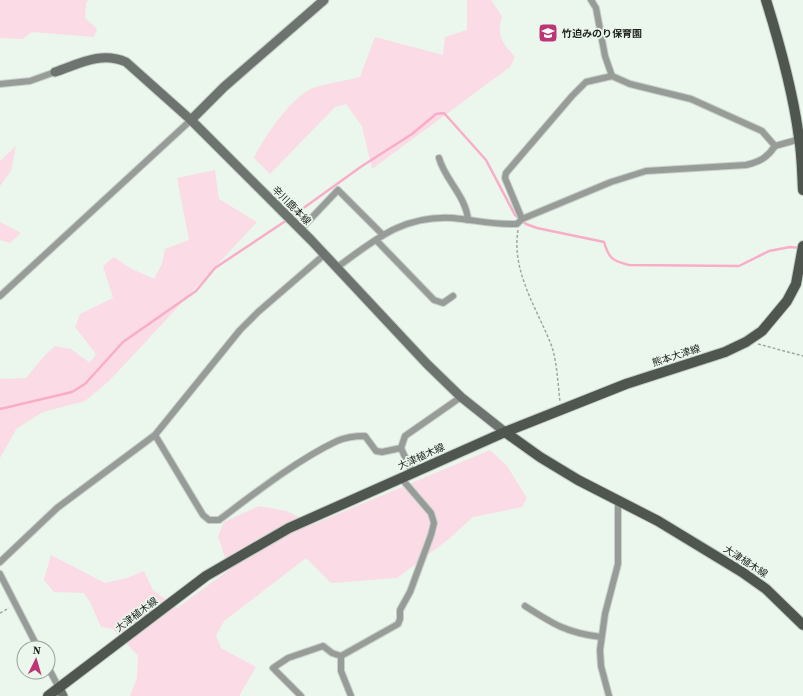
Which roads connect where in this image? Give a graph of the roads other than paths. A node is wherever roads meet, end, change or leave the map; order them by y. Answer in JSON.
{"nodes":[{"id":1,"x":324,"y":0,"type":"edge"},
{"id":2,"x":591,"y":0,"type":"edge"},
{"id":3,"x":766,"y":0,"type":"edge"},
{"id":4,"x":55,"y":72,"type":"joint"},
{"id":5,"x":612,"y":76,"type":"junction"},
{"id":6,"x":0,"y":84,"type":"edge"},
{"id":7,"x":190,"y":120,"type":"junction"},
{"id":8,"x":801,"y":139,"type":"edge"},
{"id":9,"x":775,"y":146,"type":"junction"},
{"id":10,"x":439,"y":158,"type":"dead end"},
{"id":11,"x":803,"y":190,"type":"edge"},
{"id":12,"x":522,"y":219,"type":"junction"},
{"id":13,"x":468,"y":220,"type":"junction"},
{"id":14,"x":300,"y":230,"type":"junction"},
{"id":15,"x":383,"y":235,"type":"junction"},
{"id":16,"x":376,"y":240,"type":"junction"},
{"id":17,"x":803,"y":246,"type":"edge"},
{"id":18,"x":324,"y":255,"type":"junction"},
{"id":19,"x":336,"y":268,"type":"junction"},
{"id":20,"x":0,"y":296,"type":"edge"},
{"id":21,"x":453,"y":296,"type":"dead end"},
{"id":22,"x":461,"y":398,"type":"junction"},
{"id":23,"x":505,"y":432,"type":"junction"},
{"id":24,"x":155,"y":435,"type":"junction"},
{"id":25,"x":401,"y":448,"type":"junction"},
{"id":26,"x":412,"y":473,"type":"junction"},
{"id":27,"x":401,"y":478,"type":"junction"},
{"id":28,"x":618,"y":502,"type":"junction"},
{"id":29,"x":0,"y":562,"type":"edge"},
{"id":30,"x":0,"y":574,"type":"edge"},
{"id":31,"x":525,"y":606,"type":"dead end"},
{"id":32,"x":803,"y":625,"type":"edge"},
{"id":33,"x":601,"y":636,"type":"junction"},
{"id":34,"x":34,"y":640,"type":"edge"},
{"id":35,"x":341,"y":656,"type":"junction"},
{"id":36,"x":55,"y":680,"type":"edge"},
{"id":37,"x":61,"y":692,"type":"edge"},
{"id":38,"x":48,"y":696,"type":"edge"},
{"id":39,"x":300,"y":696,"type":"edge"},
{"id":40,"x":351,"y":696,"type":"edge"},
{"id":41,"x":609,"y":696,"type":"edge"}],
"edges":[{"from":1,"to":7,"type":"main road"},
{"from":2,"to":5,"type":"street"},
{"from":3,"to":8,"type":"main road"},
{"from":4,"to":6,"type":"street"},
{"from":4,"to":7,"type":"main road","name":"辛川鹿本線"},
{"from":5,"to":9,"type":"street"},
{"from":5,"to":12,"type":"street"},
{"from":7,"to":14,"type":"main road","name":"辛川鹿本線"},
{"from":7,"to":20,"type":"street"},
{"from":8,"to":9,"type":"street"},
{"from":8,"to":11,"type":"main road"},
{"from":9,"to":12,"type":"street"},
{"from":10,"to":13,"type":"street"},
{"from":12,"to":13,"type":"street"},
{"from":13,"to":15,"type":"street"},
{"from":14,"to":15,"type":"street"},
{"from":14,"to":18,"type":"main road","name":"辛川鹿本線"},
{"from":15,"to":16,"type":"street"},
{"from":16,"to":19,"type":"street"},
{"from":16,"to":21,"type":"street"},
{"from":17,"to":23,"type":"main road","name":"熊本大津線"},
{"from":18,"to":19,"type":"main road","name":"辛川鹿本線"},
{"from":18,"to":24,"type":"street"},
{"from":19,"to":22,"type":"main road","name":"辛川鹿本線"},
{"from":22,"to":23,"type":"main road","name":"辛川鹿本線"},
{"from":22,"to":25,"type":"street"},
{"from":23,"to":26,"type":"main road","name":"大津植木線"},
{"from":23,"to":28,"type":"main road","name":"大津植木線"},
{"from":24,"to":25,"type":"street"},
{"from":24,"to":29,"type":"street"},
{"from":25,"to":26,"type":"street"},
{"from":26,"to":27,"type":"main road","name":"大津植木線"},
{"from":27,"to":35,"type":"street"},
{"from":27,"to":37,"type":"main road","name":"大津植木線"},
{"from":28,"to":32,"type":"main road","name":"大津植木線"},
{"from":28,"to":33,"type":"street"},
{"from":30,"to":34,"type":"street"},
{"from":31,"to":33,"type":"street"},
{"from":33,"to":41,"type":"street"},
{"from":35,"to":39,"type":"street"},
{"from":35,"to":40,"type":"street"},
{"from":36,"to":37,"type":"street"},
{"from":37,"to":38,"type":"main road","name":"大津植木線"}]}
